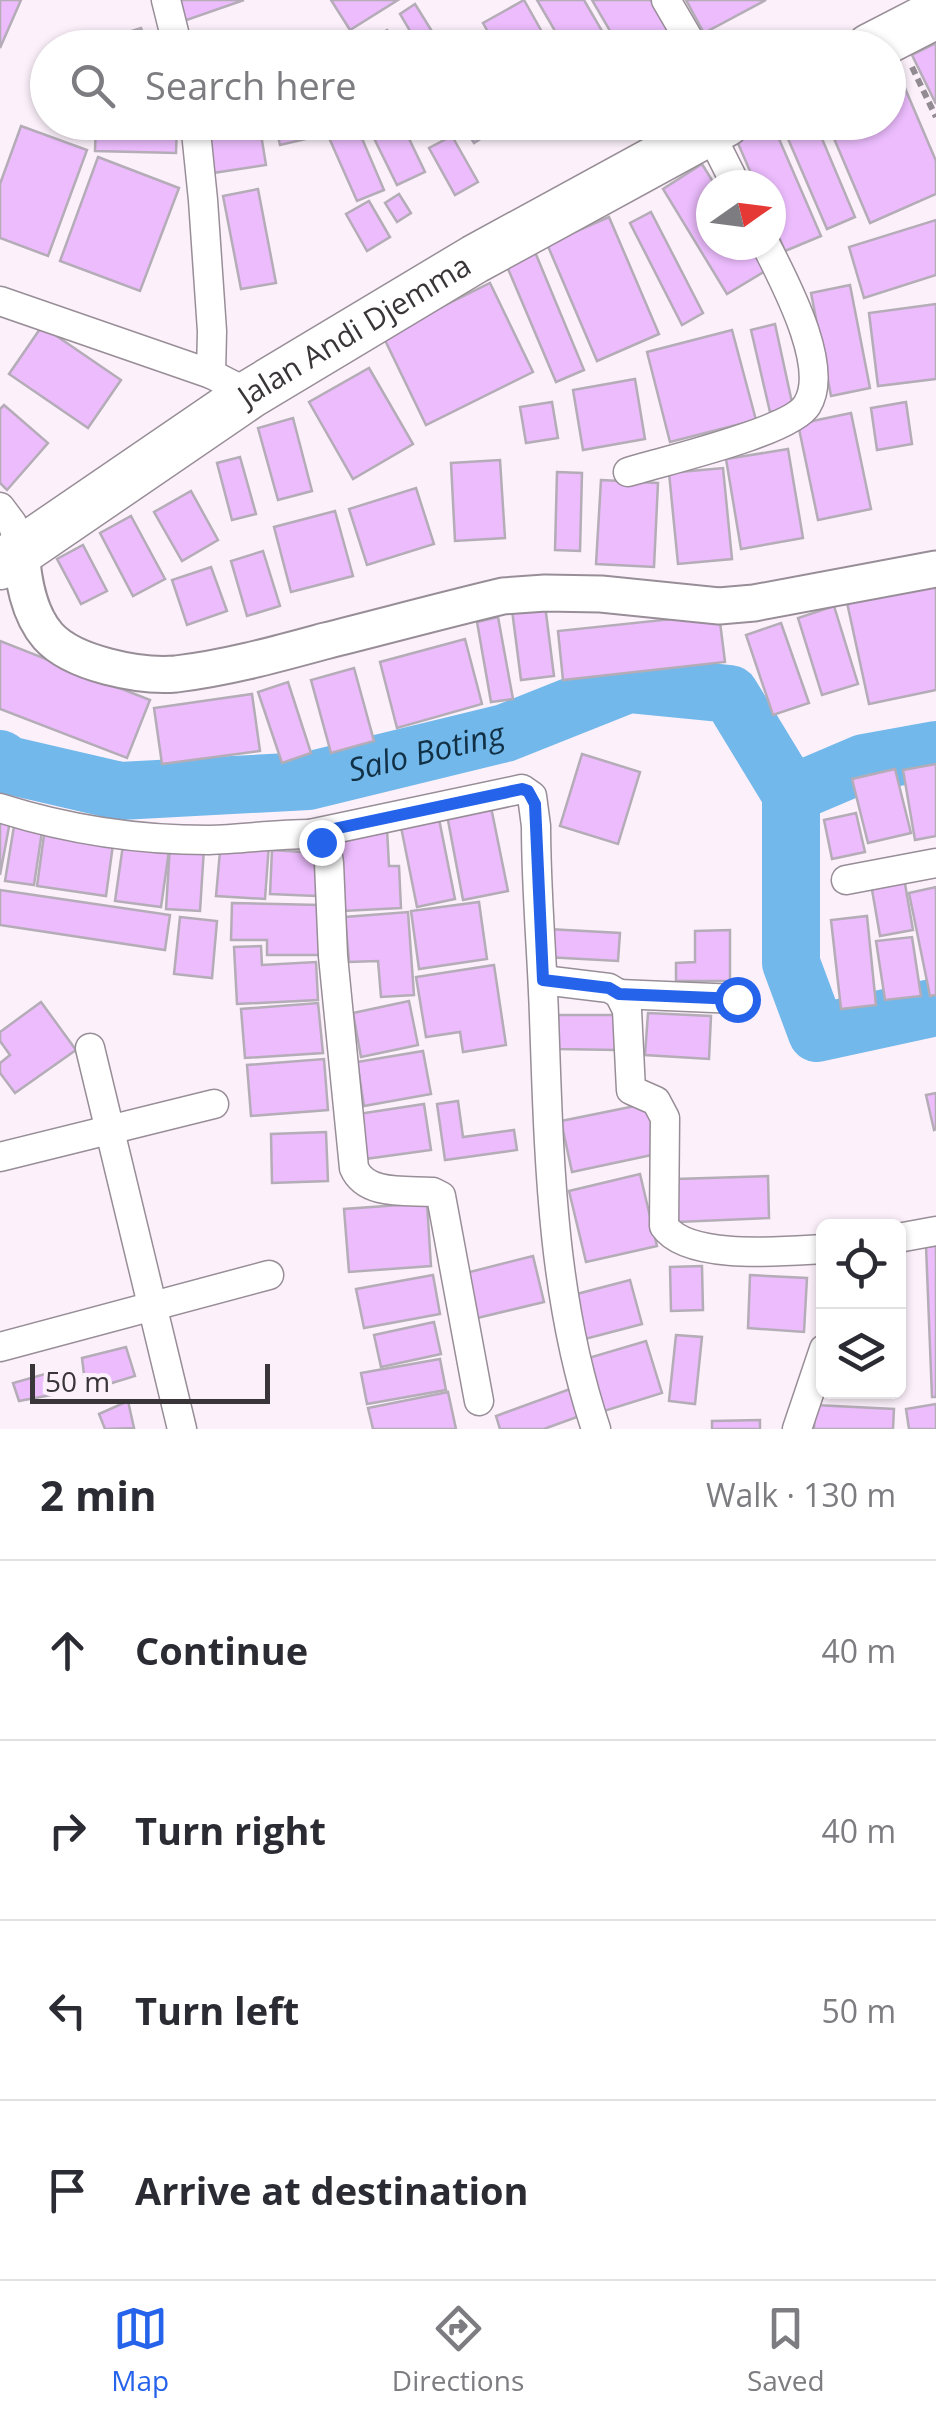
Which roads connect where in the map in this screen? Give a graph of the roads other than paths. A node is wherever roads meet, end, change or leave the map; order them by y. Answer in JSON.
{"nodes":[{"id":1,"x":166,"y":0,"type":"edge"},
{"id":2,"x":666,"y":0,"type":"edge"},
{"id":3,"x":174,"y":30,"type":"edge"},
{"id":4,"x":684,"y":30,"type":"edge"},
{"id":5,"x":196,"y":140,"type":"edge"},
{"id":6,"x":694,"y":140,"type":"edge"},
{"id":7,"x":722,"y":140,"type":"edge"},
{"id":8,"x":731,"y":170,"type":"edge"},
{"id":9,"x":773,"y":260,"type":"edge"},
{"id":10,"x":0,"y":301,"type":"edge"},
{"id":11,"x":231,"y":384,"type":"junction"},
{"id":12,"x":628,"y":472,"type":"dead end"},
{"id":13,"x":0,"y":507,"type":"edge"},
{"id":14,"x":10,"y":557,"type":"edge"},
{"id":15,"x":936,"y":569,"type":"edge"},
{"id":16,"x":0,"y":808,"type":"edge"},
{"id":17,"x":310,"y":834,"type":"junction"},
{"id":18,"x":936,"y":863,"type":"edge"},
{"id":19,"x":846,"y":880,"type":"dead end"},
{"id":20,"x":543,"y":980,"type":"junction"},
{"id":21,"x":619,"y":994,"type":"junction"},
{"id":22,"x":737,"y":999,"type":"dead end"},
{"id":23,"x":90,"y":1048,"type":"dead end"},
{"id":24,"x":214,"y":1104,"type":"dead end"},
{"id":25,"x":110,"y":1130,"type":"junction"},
{"id":26,"x":0,"y":1157,"type":"edge"},
{"id":27,"x":936,"y":1232,"type":"edge"},
{"id":28,"x":906,"y":1237,"type":"edge"},
{"id":29,"x":816,"y":1249,"type":"edge"},
{"id":30,"x":270,"y":1275,"type":"dead end"},
{"id":31,"x":152,"y":1309,"type":"junction"},
{"id":32,"x":0,"y":1347,"type":"edge"},
{"id":33,"x":816,"y":1373,"type":"edge"},
{"id":34,"x":480,"y":1401,"type":"dead end"},
{"id":35,"x":182,"y":1429,"type":"edge"},
{"id":36,"x":596,"y":1429,"type":"edge"},
{"id":37,"x":797,"y":1429,"type":"edge"}],
"edges":[{"from":1,"to":3,"type":"street"},
{"from":2,"to":4,"type":"street"},
{"from":5,"to":11,"type":"street"},
{"from":6,"to":11,"type":"highway","name":"Jalan Andi Djemma"},
{"from":7,"to":8,"type":"street"},
{"from":9,"to":12,"type":"street"},
{"from":10,"to":11,"type":"street"},
{"from":11,"to":14,"type":"highway","name":"Jalan Andi Djemma"},
{"from":13,"to":14,"type":"street"},
{"from":14,"to":15,"type":"street"},
{"from":16,"to":17,"type":"street"},
{"from":17,"to":20,"type":"street"},
{"from":17,"to":34,"type":"street"},
{"from":18,"to":19,"type":"street"},
{"from":20,"to":21,"type":"street"},
{"from":20,"to":36,"type":"street"},
{"from":21,"to":22,"type":"street"},
{"from":21,"to":29,"type":"street"},
{"from":23,"to":25,"type":"street"},
{"from":24,"to":25,"type":"street"},
{"from":25,"to":26,"type":"street"},
{"from":25,"to":31,"type":"street"},
{"from":27,"to":28,"type":"street"},
{"from":30,"to":31,"type":"street"},
{"from":31,"to":32,"type":"street"},
{"from":31,"to":35,"type":"street"},
{"from":33,"to":37,"type":"street"}]}
